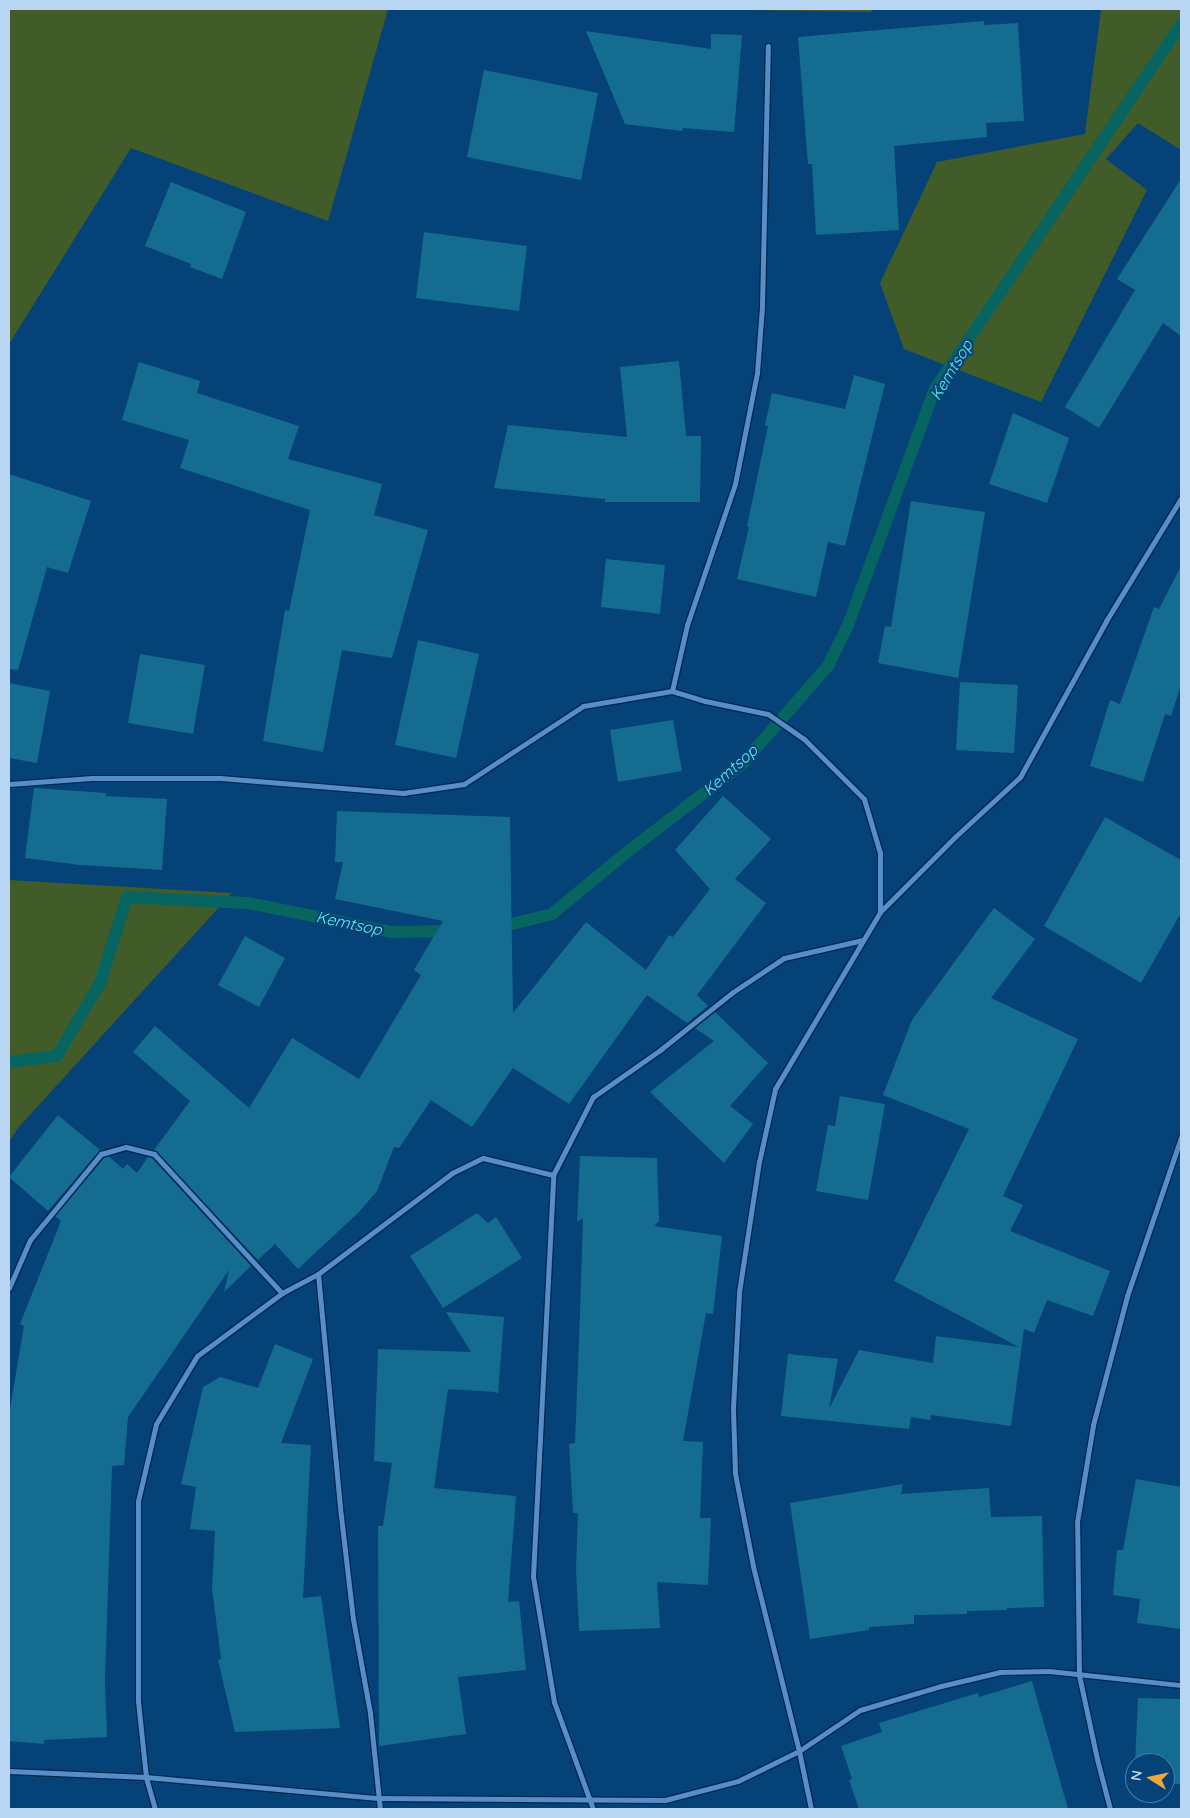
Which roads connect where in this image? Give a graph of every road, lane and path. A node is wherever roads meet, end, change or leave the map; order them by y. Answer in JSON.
{"nodes":[{"id":1,"x":768,"y":46,"type":"dead end"},
{"id":2,"x":1181,"y":498,"type":"edge"},
{"id":3,"x":672,"y":691,"type":"junction"},
{"id":4,"x":9,"y":784,"type":"edge"},
{"id":5,"x":880,"y":912,"type":"junction"},
{"id":6,"x":863,"y":940,"type":"junction"},
{"id":7,"x":1181,"y":1137,"type":"edge"},
{"id":8,"x":553,"y":1175,"type":"junction"},
{"id":9,"x":318,"y":1274,"type":"junction"},
{"id":10,"x":9,"y":1288,"type":"edge"},
{"id":11,"x":282,"y":1293,"type":"junction"},
{"id":12,"x":1079,"y":1675,"type":"junction"},
{"id":13,"x":1181,"y":1685,"type":"edge"},
{"id":14,"x":799,"y":1751,"type":"junction"},
{"id":15,"x":9,"y":1770,"type":"edge"},
{"id":16,"x":146,"y":1777,"type":"junction"},
{"id":17,"x":378,"y":1798,"type":"junction"},
{"id":18,"x":589,"y":1801,"type":"junction"},
{"id":19,"x":155,"y":1809,"type":"edge"},
{"id":20,"x":380,"y":1809,"type":"edge"},
{"id":21,"x":593,"y":1809,"type":"edge"},
{"id":22,"x":811,"y":1809,"type":"edge"},
{"id":23,"x":1110,"y":1809,"type":"edge"}],
"edges":[{"from":1,"to":3,"type":"street"},
{"from":2,"to":5,"type":"street"},
{"from":3,"to":4,"type":"street"},
{"from":3,"to":5,"type":"street"},
{"from":5,"to":6,"type":"street"},
{"from":6,"to":8,"type":"street"},
{"from":6,"to":14,"type":"street"},
{"from":7,"to":12,"type":"street"},
{"from":8,"to":9,"type":"street"},
{"from":8,"to":18,"type":"street"},
{"from":9,"to":11,"type":"street"},
{"from":9,"to":17,"type":"street"},
{"from":10,"to":11,"type":"street"},
{"from":11,"to":16,"type":"street"},
{"from":12,"to":13,"type":"street"},
{"from":12,"to":14,"type":"street"},
{"from":12,"to":23,"type":"street"},
{"from":14,"to":18,"type":"street"},
{"from":14,"to":22,"type":"street"},
{"from":15,"to":16,"type":"street"},
{"from":16,"to":17,"type":"street"},
{"from":16,"to":19,"type":"street"},
{"from":17,"to":18,"type":"street"},
{"from":17,"to":20,"type":"street"},
{"from":18,"to":21,"type":"street"}]}
